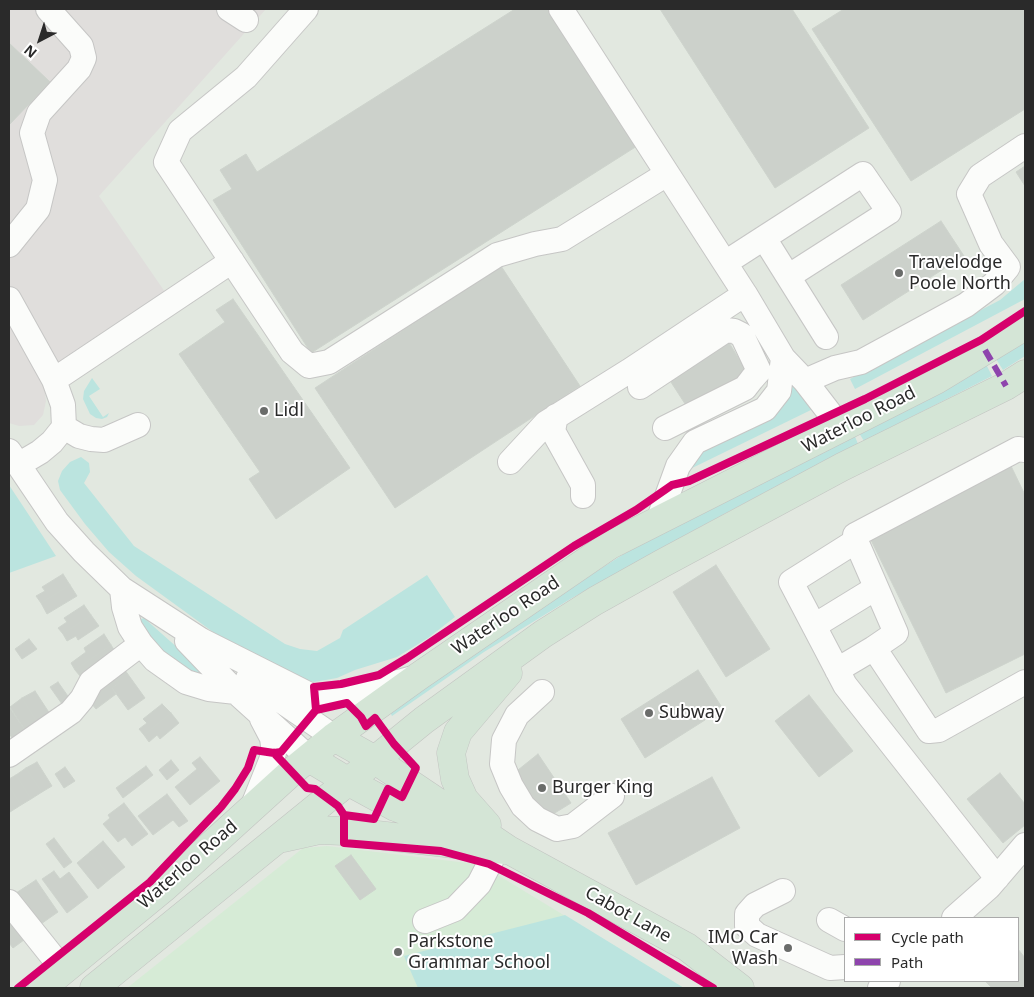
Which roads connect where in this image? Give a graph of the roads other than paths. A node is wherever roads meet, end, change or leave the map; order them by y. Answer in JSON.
{"nodes":[{"id":1,"x":48,"y":9,"type":"edge"},
{"id":2,"x":306,"y":9,"type":"edge"},
{"id":3,"x":561,"y":9,"type":"edge"},
{"id":4,"x":1025,"y":146,"type":"edge"},
{"id":5,"x":667,"y":174,"type":"junction"},
{"id":6,"x":764,"y":238,"type":"junction"},
{"id":7,"x":9,"y":245,"type":"edge"},
{"id":8,"x":1017,"y":260,"type":"edge"},
{"id":9,"x":232,"y":261,"type":"junction"},
{"id":10,"x":725,"y":263,"type":"junction"},
{"id":11,"x":789,"y":276,"type":"junction"},
{"id":12,"x":745,"y":294,"type":"junction"},
{"id":13,"x":9,"y":300,"type":"edge"},
{"id":14,"x":1025,"y":326,"type":"edge"},
{"id":15,"x":826,"y":336,"type":"dead end"},
{"id":16,"x":783,"y":358,"type":"junction"},
{"id":17,"x":1025,"y":374,"type":"edge"},
{"id":18,"x":54,"y":380,"type":"junction"},
{"id":19,"x":805,"y":381,"type":"junction"},
{"id":20,"x":640,"y":387,"type":"dead end"},
{"id":21,"x":556,"y":416,"type":"junction"},
{"id":22,"x":138,"y":425,"type":"dead end"},
{"id":23,"x":64,"y":427,"type":"junction"},
{"id":24,"x":665,"y":428,"type":"dead end"},
{"id":25,"x":842,"y":429,"type":"junction"},
{"id":26,"x":1025,"y":450,"type":"edge"},
{"id":27,"x":13,"y":458,"type":"edge"},
{"id":28,"x":510,"y":462,"type":"dead end"},
{"id":29,"x":584,"y":496,"type":"dead end"},
{"id":30,"x":658,"y":521,"type":"junction"},
{"id":31,"x":856,"y":542,"type":"junction"},
{"id":32,"x":876,"y":588,"type":"junction"},
{"id":33,"x":122,"y":589,"type":"junction"},
{"id":34,"x":141,"y":603,"type":"junction"},
{"id":35,"x":814,"y":626,"type":"junction"},
{"id":36,"x":543,"y":634,"type":"junction"},
{"id":37,"x":142,"y":644,"type":"junction"},
{"id":38,"x":194,"y":647,"type":"junction"},
{"id":39,"x":874,"y":648,"type":"junction"},
{"id":40,"x":837,"y":670,"type":"junction"},
{"id":41,"x":419,"y":676,"type":"junction"},
{"id":42,"x":1025,"y":682,"type":"edge"},
{"id":43,"x":236,"y":692,"type":"junction"},
{"id":44,"x":542,"y":692,"type":"dead end"},
{"id":45,"x":259,"y":713,"type":"junction"},
{"id":46,"x":334,"y":737,"type":"junction"},
{"id":47,"x":9,"y":755,"type":"edge"},
{"id":48,"x":309,"y":758,"type":"junction"},
{"id":49,"x":374,"y":760,"type":"junction"},
{"id":50,"x":349,"y":782,"type":"junction"},
{"id":51,"x":612,"y":796,"type":"dead end"},
{"id":52,"x":252,"y":808,"type":"junction"},
{"id":53,"x":279,"y":838,"type":"junction"},
{"id":54,"x":1025,"y":845,"type":"edge"},
{"id":55,"x":503,"y":849,"type":"junction"},
{"id":56,"x":997,"y":878,"type":"junction"},
{"id":57,"x":783,"y":891,"type":"dead end"},
{"id":58,"x":9,"y":902,"type":"edge"},
{"id":59,"x":955,"y":917,"type":"edge"},
{"id":60,"x":425,"y":921,"type":"dead end"},
{"id":61,"x":844,"y":967,"type":"edge"},
{"id":62,"x":64,"y":971,"type":"junction"},
{"id":63,"x":42,"y":988,"type":"edge"},
{"id":64,"x":94,"y":988,"type":"edge"},
{"id":65,"x":740,"y":988,"type":"edge"}],
"edges":[{"from":1,"to":7,"type":"street"},
{"from":2,"to":9,"type":"street"},
{"from":3,"to":5,"type":"street"},
{"from":4,"to":8,"type":"street"},
{"from":5,"to":9,"type":"street"},
{"from":5,"to":10,"type":"street"},
{"from":6,"to":10,"type":"street"},
{"from":6,"to":11,"type":"street"},
{"from":6,"to":11,"type":"street"},
{"from":8,"to":19,"type":"street"},
{"from":9,"to":18,"type":"street"},
{"from":10,"to":12,"type":"street"},
{"from":11,"to":15,"type":"street"},
{"from":12,"to":16,"type":"street"},
{"from":12,"to":21,"type":"street"},
{"from":13,"to":18,"type":"street"},
{"from":14,"to":25,"type":"main road","name":"Waterloo Road"},
{"from":16,"to":19,"type":"street"},
{"from":16,"to":30,"type":"street"},
{"from":17,"to":36,"type":"main road","name":"Waterloo Road"},
{"from":18,"to":23,"type":"street"},
{"from":19,"to":25,"type":"street"},
{"from":20,"to":24,"type":"street"},
{"from":21,"to":28,"type":"street"},
{"from":21,"to":29,"type":"street"},
{"from":22,"to":23,"type":"street"},
{"from":23,"to":27,"type":"street"},
{"from":25,"to":30,"type":"main road","name":"Waterloo Road"},
{"from":26,"to":31,"type":"street"},
{"from":27,"to":33,"type":"street"},
{"from":30,"to":41,"type":"main road","name":"Waterloo Road"},
{"from":31,"to":32,"type":"street"},
{"from":31,"to":35,"type":"street"},
{"from":32,"to":35,"type":"street"},
{"from":32,"to":39,"type":"street"},
{"from":33,"to":34,"type":"street"},
{"from":33,"to":37,"type":"street"},
{"from":34,"to":38,"type":"street"},
{"from":34,"to":41,"type":"street"},
{"from":35,"to":40,"type":"street"},
{"from":36,"to":49,"type":"main road","name":"Waterloo Road"},
{"from":36,"to":55,"type":"main road"},
{"from":37,"to":43,"type":"street"},
{"from":37,"to":47,"type":"street"},
{"from":38,"to":43,"type":"street"},
{"from":38,"to":46,"type":"street"},
{"from":39,"to":40,"type":"street"},
{"from":39,"to":42,"type":"street"},
{"from":40,"to":56,"type":"street"},
{"from":41,"to":46,"type":"main road","name":"Waterloo Road"},
{"from":43,"to":45,"type":"street"},
{"from":44,"to":51,"type":"street"},
{"from":45,"to":48,"type":"street"},
{"from":45,"to":52,"type":"street"},
{"from":46,"to":48,"type":"main road","name":"Waterloo Road"},
{"from":46,"to":49,"type":"main road","name":"Cabot Lane"},
{"from":48,"to":50,"type":"main road","name":"Cabot Lane"},
{"from":48,"to":52,"type":"main road","name":"Waterloo Road"},
{"from":49,"to":50,"type":"main road","name":"Waterloo Road"},
{"from":49,"to":55,"type":"main road","name":"Cabot Lane"},
{"from":50,"to":53,"type":"main road","name":"Waterloo Road"},
{"from":50,"to":55,"type":"main road","name":"Cabot Lane"},
{"from":52,"to":62,"type":"main road","name":"Waterloo Road"},
{"from":53,"to":55,"type":"main road"},
{"from":53,"to":64,"type":"main road","name":"Waterloo Road"},
{"from":54,"to":56,"type":"street"},
{"from":55,"to":60,"type":"street"},
{"from":55,"to":65,"type":"main road","name":"Cabot Lane"},
{"from":56,"to":59,"type":"street"},
{"from":57,"to":61,"type":"street"},
{"from":58,"to":62,"type":"street"},
{"from":62,"to":63,"type":"main road","name":"Waterloo Road"}]}
